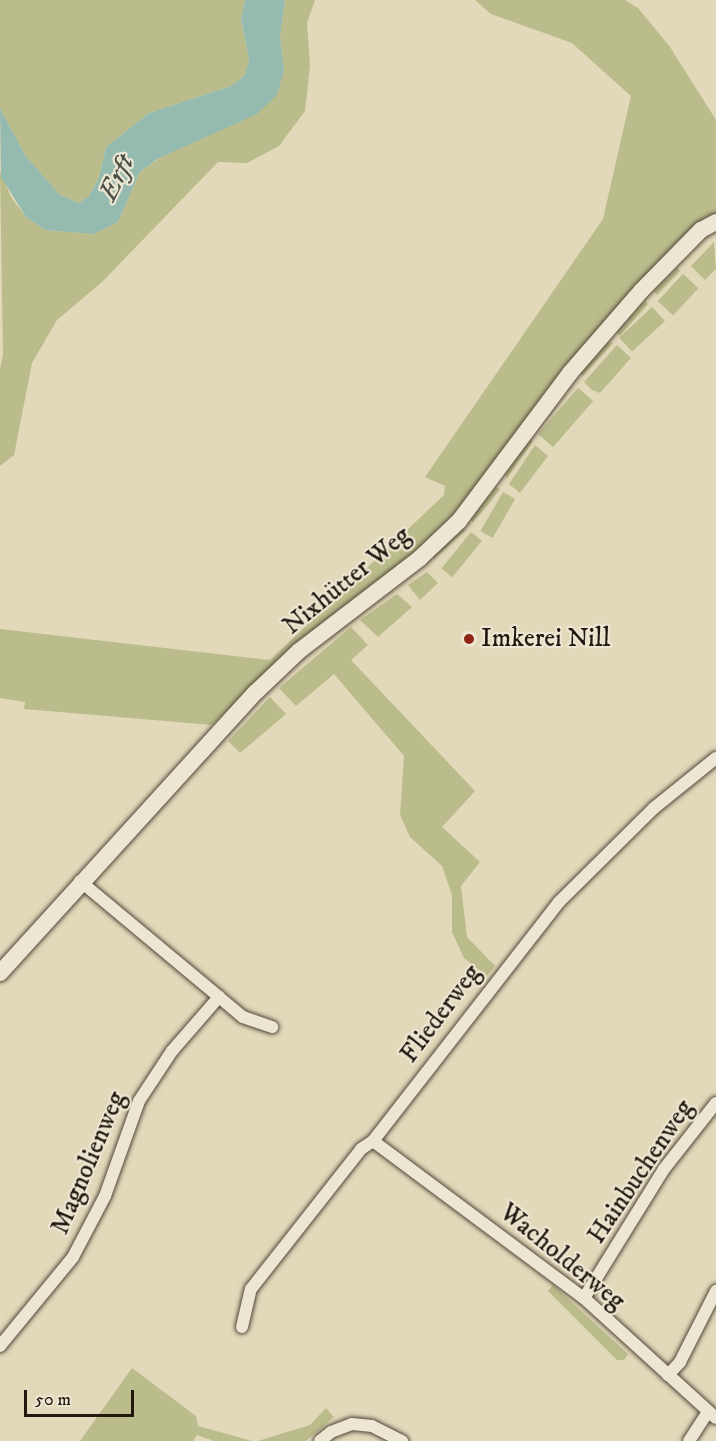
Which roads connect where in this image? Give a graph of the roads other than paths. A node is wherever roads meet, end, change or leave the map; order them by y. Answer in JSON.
{"nodes":[{"id":1,"x":716,"y":222,"type":"edge"},
{"id":2,"x":716,"y":758,"type":"edge"},
{"id":3,"x":80,"y":881,"type":"junction"},
{"id":4,"x":0,"y":973,"type":"edge"},
{"id":5,"x":219,"y":997,"type":"junction"},
{"id":6,"x":272,"y":1026,"type":"dead end"},
{"id":7,"x":716,"y":1103,"type":"edge"},
{"id":8,"x":373,"y":1141,"type":"junction"},
{"id":9,"x":716,"y":1291,"type":"edge"},
{"id":10,"x":584,"y":1298,"type":"junction"},
{"id":11,"x":242,"y":1327,"type":"dead end"},
{"id":12,"x":0,"y":1346,"type":"edge"},
{"id":13,"x":668,"y":1375,"type":"junction"},
{"id":14,"x":712,"y":1415,"type":"edge"},
{"id":15,"x":320,"y":1441,"type":"edge"},
{"id":16,"x":402,"y":1441,"type":"edge"},
{"id":17,"x":689,"y":1441,"type":"edge"}],
"edges":[{"from":1,"to":3,"type":"main road","name":"Nixhütter Weg"},
{"from":2,"to":8,"type":"street","name":"Fliederweg"},
{"from":3,"to":4,"type":"main road","name":"Nixhütter Weg"},
{"from":3,"to":5,"type":"street"},
{"from":5,"to":6,"type":"street"},
{"from":5,"to":12,"type":"street","name":"Magnolienweg"},
{"from":7,"to":10,"type":"street","name":"Hainbuchenweg"},
{"from":8,"to":10,"type":"street","name":"Wacholderweg"},
{"from":8,"to":11,"type":"street","name":"Fliederweg"},
{"from":9,"to":13,"type":"street"},
{"from":10,"to":13,"type":"street","name":"Wacholderweg"},
{"from":13,"to":14,"type":"street","name":"Wacholderweg"},
{"from":14,"to":17,"type":"street"},
{"from":15,"to":16,"type":"street"}]}
